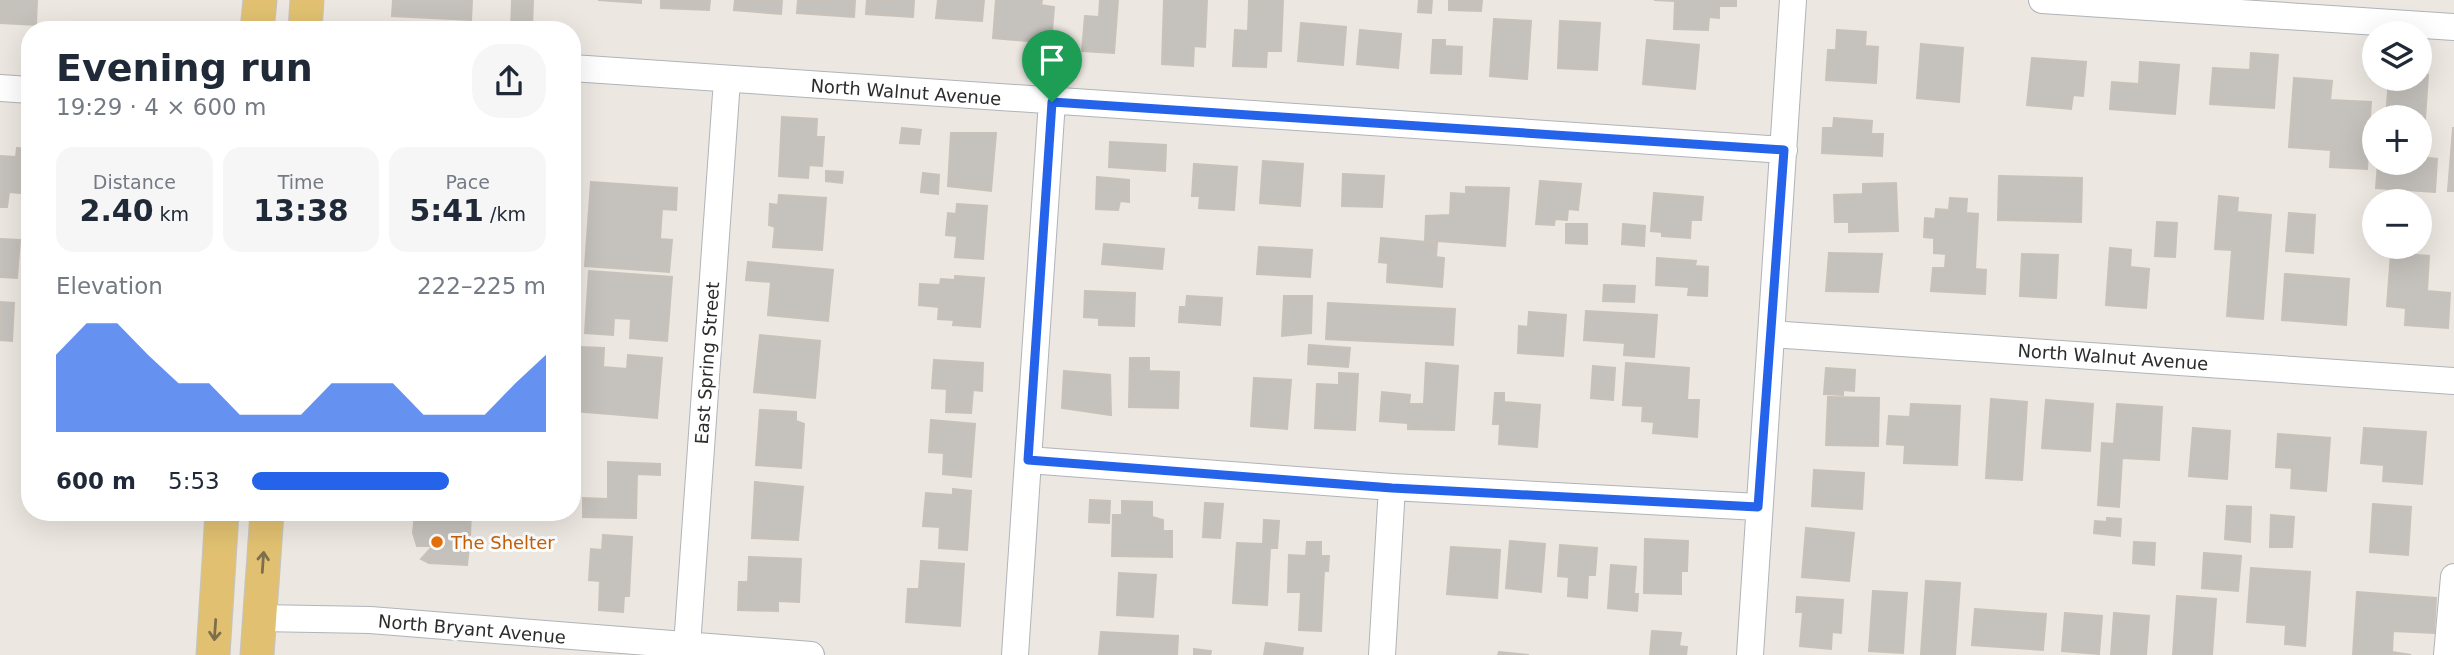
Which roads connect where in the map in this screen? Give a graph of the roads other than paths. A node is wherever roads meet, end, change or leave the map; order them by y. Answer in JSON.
{"nodes":[{"id":1,"x":260,"y":0,"type":"edge"},
{"id":2,"x":307,"y":0,"type":"edge"},
{"id":3,"x":1793,"y":0,"type":"edge"},
{"id":4,"x":2042,"y":0,"type":"edge"},
{"id":5,"x":258,"y":21,"type":"edge"},
{"id":6,"x":306,"y":21,"type":"edge"},
{"id":7,"x":2454,"y":27,"type":"edge"},
{"id":8,"x":581,"y":69,"type":"edge"},
{"id":9,"x":727,"y":80,"type":"junction"},
{"id":10,"x":0,"y":89,"type":"edge"},
{"id":11,"x":21,"y":90,"type":"edge"},
{"id":12,"x":1052,"y":102,"type":"junction"},
{"id":13,"x":1784,"y":150,"type":"junction"},
{"id":14,"x":1771,"y":334,"type":"junction"},
{"id":15,"x":2454,"y":381,"type":"edge"},
{"id":16,"x":1028,"y":460,"type":"junction"},
{"id":17,"x":1392,"y":488,"type":"junction"},
{"id":18,"x":1758,"y":507,"type":"junction"},
{"id":19,"x":221,"y":521,"type":"edge"},
{"id":20,"x":266,"y":521,"type":"edge"},
{"id":21,"x":2454,"y":577,"type":"edge"},
{"id":22,"x":259,"y":618,"type":"junction"},
{"id":23,"x":687,"y":646,"type":"junction"},
{"id":24,"x":213,"y":655,"type":"edge"},
{"id":25,"x":257,"y":655,"type":"edge"},
{"id":26,"x":811,"y":655,"type":"edge"},
{"id":27,"x":1015,"y":655,"type":"edge"},
{"id":28,"x":1382,"y":655,"type":"edge"},
{"id":29,"x":1750,"y":655,"type":"edge"},
{"id":30,"x":2447,"y":655,"type":"edge"}],
"edges":[{"from":1,"to":5,"type":"main road"},
{"from":2,"to":6,"type":"main road"},
{"from":3,"to":13,"type":"street"},
{"from":4,"to":7,"type":"street"},
{"from":8,"to":9,"type":"street","name":"North Walnut Avenue"},
{"from":9,"to":12,"type":"street","name":"North Walnut Avenue"},
{"from":9,"to":23,"type":"street","name":"East Spring Street"},
{"from":10,"to":11,"type":"street"},
{"from":12,"to":13,"type":"street","name":"North Walnut Avenue"},
{"from":12,"to":16,"type":"street"},
{"from":13,"to":14,"type":"street"},
{"from":14,"to":15,"type":"street","name":"North Walnut Avenue"},
{"from":14,"to":18,"type":"street"},
{"from":16,"to":17,"type":"street"},
{"from":16,"to":27,"type":"street"},
{"from":17,"to":18,"type":"street"},
{"from":17,"to":28,"type":"street"},
{"from":18,"to":29,"type":"street"},
{"from":19,"to":24,"type":"main road","one_way":true},
{"from":22,"to":20,"type":"main road","one_way":true},
{"from":21,"to":30,"type":"street"},
{"from":22,"to":23,"type":"street","name":"North Bryant Avenue"},
{"from":22,"to":25,"type":"main road"},
{"from":23,"to":26,"type":"street","name":"North Bryant Avenue"}]}
